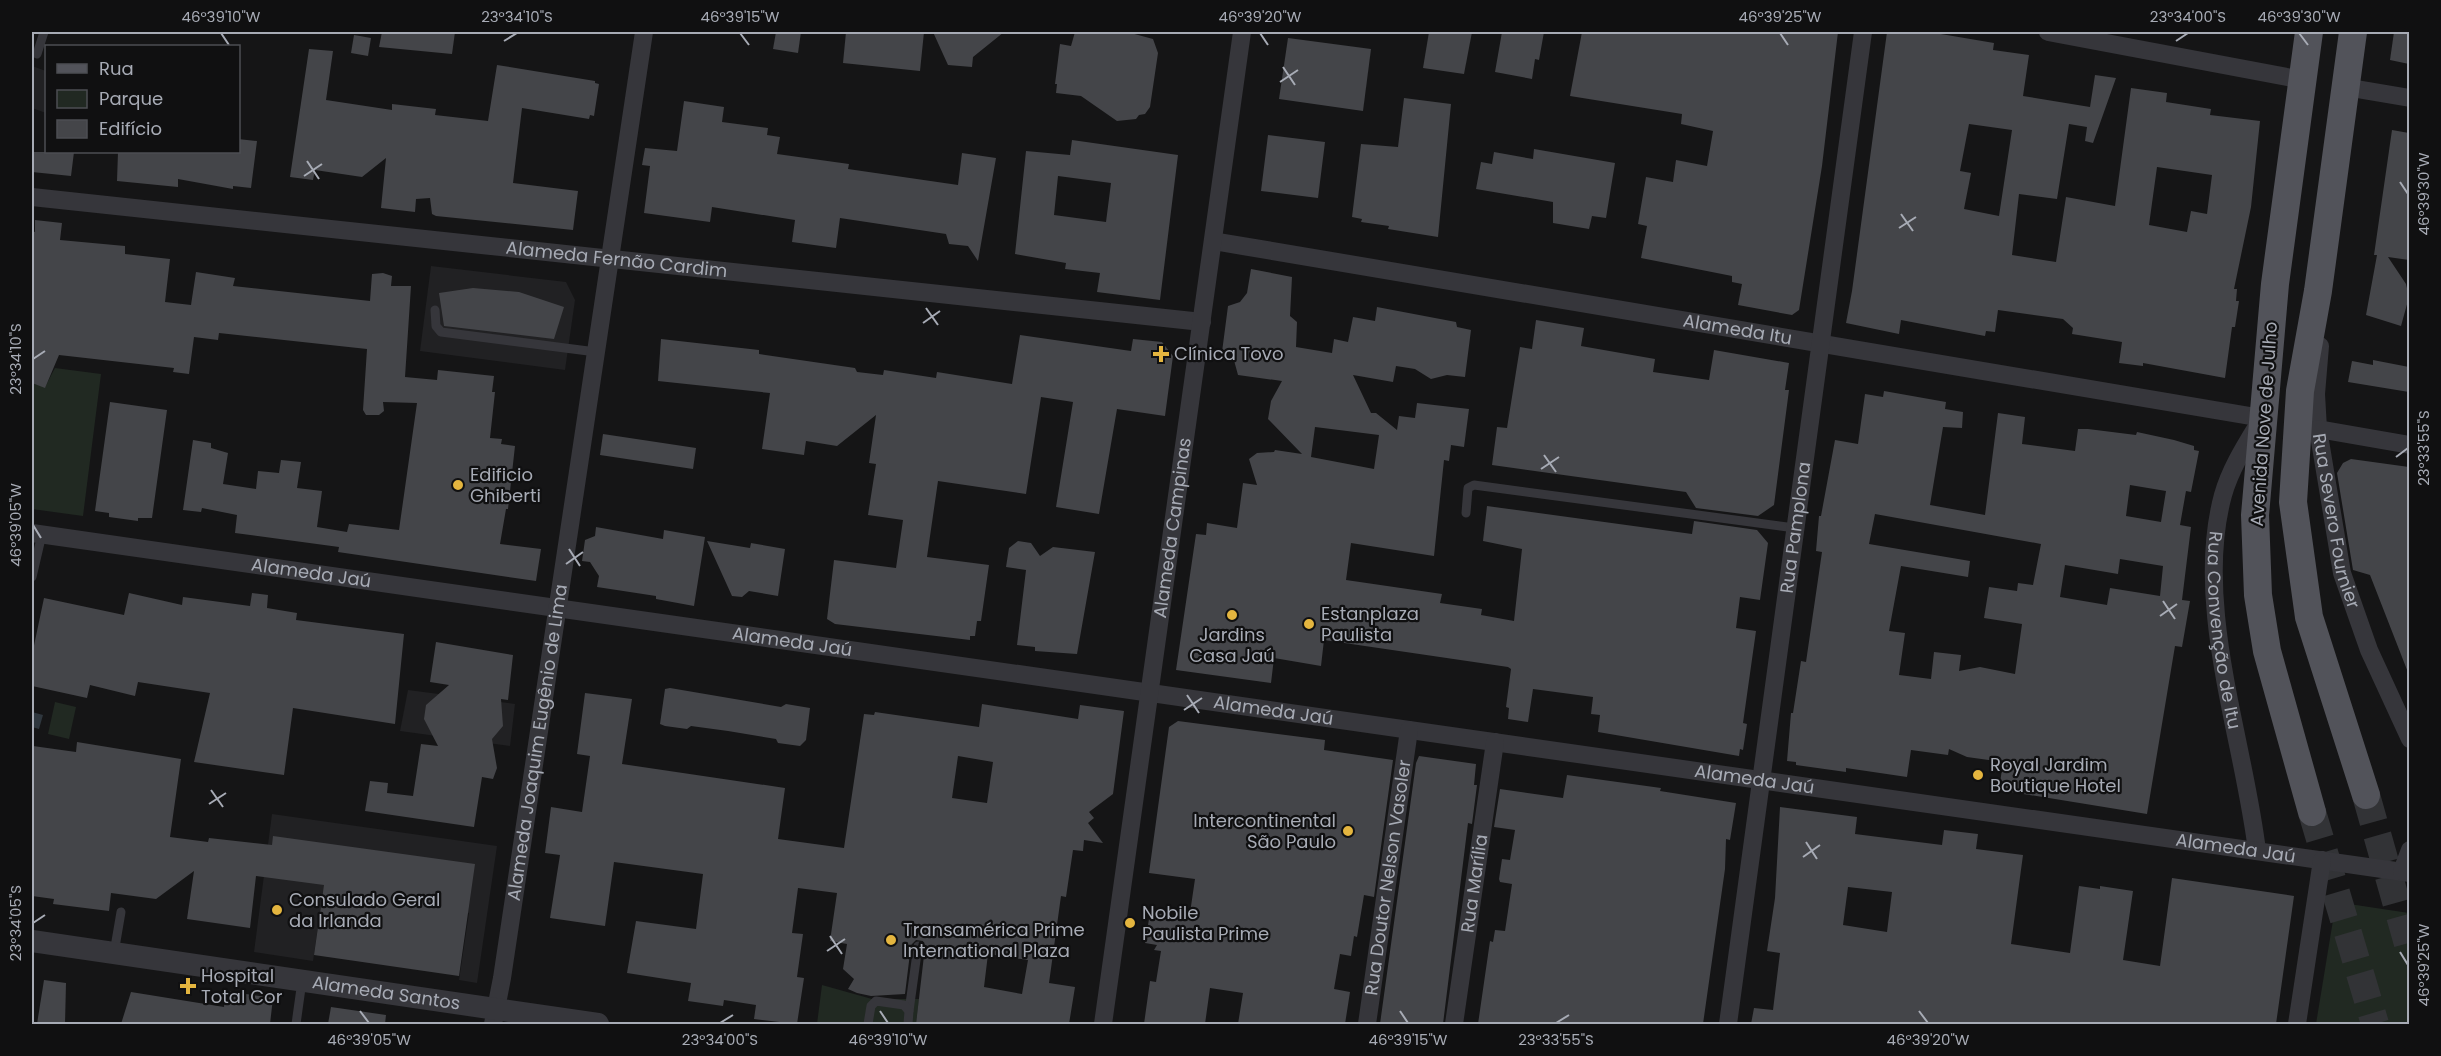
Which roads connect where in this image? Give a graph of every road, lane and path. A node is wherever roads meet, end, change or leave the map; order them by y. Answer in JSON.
{"nodes":[{"id":1,"x":44,"y":32,"type":"edge"},
{"id":2,"x":644,"y":32,"type":"edge"},
{"id":3,"x":1242,"y":32,"type":"edge"},
{"id":4,"x":1863,"y":32,"type":"edge"},
{"id":5,"x":2048,"y":32,"type":"edge"},
{"id":6,"x":2309,"y":32,"type":"edge"},
{"id":7,"x":2353,"y":32,"type":"edge"},
{"id":8,"x":37,"y":54,"type":"dead end"},
{"id":9,"x":2303,"y":80,"type":"junction"},
{"id":10,"x":2345,"y":87,"type":"junction"},
{"id":11,"x":2409,"y":98,"type":"edge"},
{"id":12,"x":32,"y":197,"type":"edge"},
{"id":13,"x":1213,"y":241,"type":"junction"},
{"id":14,"x":610,"y":260,"type":"junction"},
{"id":15,"x":2318,"y":291,"type":"junction"},
{"id":16,"x":435,"y":310,"type":"dead end"},
{"id":17,"x":1202,"y":322,"type":"junction"},
{"id":18,"x":1821,"y":344,"type":"junction"},
{"id":19,"x":596,"y":352,"type":"junction"},
{"id":20,"x":2262,"y":418,"type":"junction"},
{"id":21,"x":2318,"y":429,"type":"junction"},
{"id":22,"x":2409,"y":445,"type":"edge"},
{"id":23,"x":1466,"y":513,"type":"dead end"},
{"id":24,"x":1796,"y":528,"type":"junction"},
{"id":25,"x":37,"y":533,"type":"edge"},
{"id":26,"x":32,"y":577,"type":"edge"},
{"id":27,"x":558,"y":609,"type":"junction"},
{"id":28,"x":1149,"y":693,"type":"junction"},
{"id":29,"x":1409,"y":730,"type":"junction"},
{"id":30,"x":2409,"y":740,"type":"edge"},
{"id":31,"x":1495,"y":742,"type":"junction"},
{"id":32,"x":1761,"y":780,"type":"junction"},
{"id":33,"x":2366,"y":795,"type":"tunnel mouth"},
{"id":34,"x":2312,"y":812,"type":"tunnel mouth"},
{"id":35,"x":2409,"y":850,"type":"edge"},
{"id":36,"x":2257,"y":851,"type":"junction"},
{"id":37,"x":2322,"y":860,"type":"junction"},
{"id":38,"x":2406,"y":872,"type":"edge"},
{"id":39,"x":121,"y":912,"type":"dead end"},
{"id":40,"x":32,"y":941,"type":"edge"},
{"id":41,"x":918,"y":946,"type":"dead end"},
{"id":42,"x":114,"y":953,"type":"junction"},
{"id":43,"x":302,"y":981,"type":"junction"},
{"id":44,"x":909,"y":1011,"type":"junction"},
{"id":45,"x":494,"y":1017,"type":"edge"},
{"id":46,"x":296,"y":1024,"type":"edge"},
{"id":47,"x":598,"y":1024,"type":"edge"},
{"id":48,"x":868,"y":1024,"type":"edge"},
{"id":49,"x":908,"y":1024,"type":"edge"},
{"id":50,"x":1103,"y":1024,"type":"edge"},
{"id":51,"x":1367,"y":1024,"type":"edge"},
{"id":52,"x":1454,"y":1024,"type":"edge"},
{"id":53,"x":1728,"y":1024,"type":"edge"},
{"id":54,"x":2297,"y":1024,"type":"edge"}],
"edges":[{"from":1,"to":8,"type":"lane"},
{"from":2,"to":14,"type":"street","name":"Alameda Joaquim Eugênio de Lima"},
{"from":3,"to":13,"type":"street","name":"Alameda Campinas"},
{"from":4,"to":18,"type":"street","name":"Rua Pamplona"},
{"from":5,"to":9,"type":"street"},
{"from":6,"to":9,"type":"main road","name":"Avenida Nove de Julho"},
{"from":7,"to":10,"type":"main road","name":"Avenida Nove de Julho"},
{"from":9,"to":20,"type":"main road","name":"Avenida Nove de Julho"},
{"from":10,"to":11,"type":"street"},
{"from":10,"to":15,"type":"main road","name":"Avenida Nove de Julho"},
{"from":12,"to":14,"type":"street","name":"Alameda Fernão Cardim"},
{"from":13,"to":17,"type":"street","name":"Alameda Campinas"},
{"from":13,"to":18,"type":"street","name":"Alameda Itu"},
{"from":14,"to":17,"type":"street","name":"Alameda Fernão Cardim"},
{"from":14,"to":19,"type":"street","name":"Alameda Joaquim Eugênio de Lima"},
{"from":15,"to":21,"type":"street","name":"Rua Severo Fournier"},
{"from":15,"to":33,"type":"main road","name":"Avenida Nove de Julho"},
{"from":16,"to":19,"type":"lane"},
{"from":17,"to":28,"type":"street","name":"Alameda Campinas"},
{"from":18,"to":20,"type":"street","name":"Alameda Itu"},
{"from":18,"to":24,"type":"street","name":"Rua Pamplona"},
{"from":19,"to":27,"type":"street","name":"Alameda Joaquim Eugênio de Lima"},
{"from":20,"to":34,"type":"main road","name":"Avenida Nove de Julho"},
{"from":20,"to":36,"type":"street","name":"Rua Convenção de Itu"},
{"from":21,"to":22,"type":"street"},
{"from":21,"to":30,"type":"street","name":"Rua Severo Fournier"},
{"from":23,"to":24,"type":"lane"},
{"from":24,"to":32,"type":"street","name":"Rua Pamplona"},
{"from":25,"to":26,"type":"lane"},
{"from":25,"to":27,"type":"street","name":"Alameda Jaú"},
{"from":27,"to":28,"type":"street","name":"Alameda Jaú"},
{"from":27,"to":45,"type":"street","name":"Alameda Joaquim Eugênio de Lima"},
{"from":28,"to":29,"type":"street","name":"Alameda Jaú"},
{"from":28,"to":50,"type":"street","name":"Alameda Campinas"},
{"from":29,"to":31,"type":"street","name":"Alameda Jaú"},
{"from":29,"to":51,"type":"street","name":"Rua Doutor Nelson Vasoler"},
{"from":31,"to":32,"type":"street","name":"Alameda Jaú"},
{"from":31,"to":52,"type":"street","name":"Rua Marília"},
{"from":32,"to":36,"type":"street","name":"Alameda Jaú"},
{"from":32,"to":53,"type":"street","name":"Rua Pamplona"},
{"from":35,"to":38,"type":"street"},
{"from":36,"to":37,"type":"street","name":"Alameda Jaú"},
{"from":37,"to":38,"type":"street","name":"Alameda Jaú"},
{"from":37,"to":54,"type":"street"},
{"from":39,"to":42,"type":"lane"},
{"from":40,"to":42,"type":"street","name":"Alameda Santos"},
{"from":41,"to":44,"type":"lane"},
{"from":42,"to":43,"type":"street","name":"Alameda Santos"},
{"from":43,"to":45,"type":"street","name":"Alameda Santos"},
{"from":43,"to":46,"type":"lane"},
{"from":44,"to":48,"type":"lane"},
{"from":44,"to":49,"type":"lane"},
{"from":45,"to":47,"type":"street","name":"Alameda Santos"}]}
